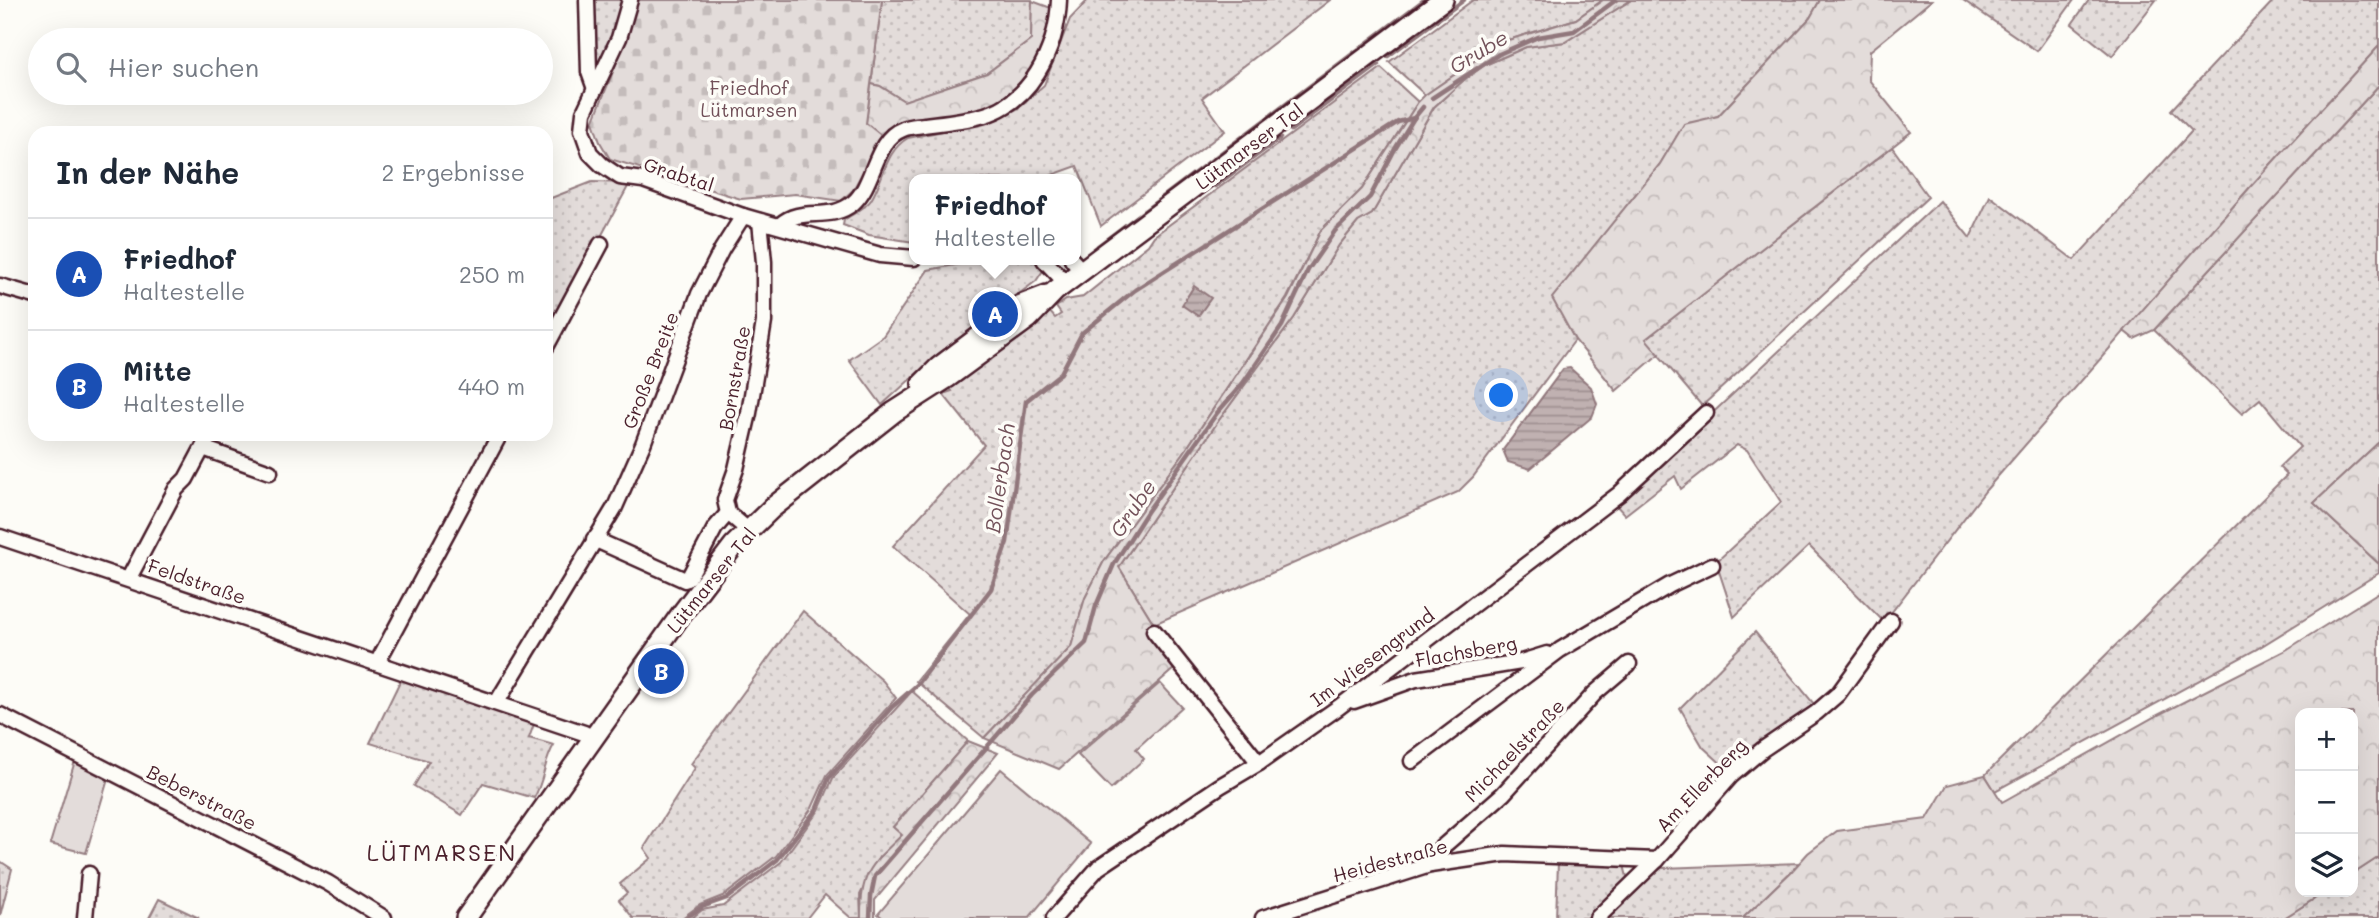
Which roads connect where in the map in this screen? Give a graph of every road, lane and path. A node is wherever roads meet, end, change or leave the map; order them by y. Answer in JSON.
{"nodes":[{"id":1,"x":587,"y":0,"type":"edge"},
{"id":2,"x":630,"y":0,"type":"edge"},
{"id":3,"x":1059,"y":0,"type":"edge"},
{"id":4,"x":1443,"y":0,"type":"edge"},
{"id":5,"x":595,"y":89,"type":"junction"},
{"id":6,"x":743,"y":216,"type":"junction"},
{"id":7,"x":760,"y":221,"type":"junction"},
{"id":8,"x":780,"y":225,"type":"junction"},
{"id":9,"x":601,"y":244,"type":"dead end"},
{"id":10,"x":909,"y":257,"type":"edge"},
{"id":11,"x":1081,"y":262,"type":"edge"},
{"id":12,"x":1047,"y":265,"type":"edge"},
{"id":13,"x":1077,"y":265,"type":"edge"},
{"id":14,"x":0,"y":286,"type":"edge"},
{"id":15,"x":1060,"y":287,"type":"junction"},
{"id":16,"x":28,"y":294,"type":"edge"},
{"id":17,"x":553,"y":334,"type":"edge"},
{"id":18,"x":1706,"y":413,"type":"dead end"},
{"id":19,"x":206,"y":441,"type":"edge"},
{"id":20,"x":496,"y":441,"type":"edge"},
{"id":21,"x":203,"y":448,"type":"junction"},
{"id":22,"x":270,"y":472,"type":"dead end"},
{"id":23,"x":728,"y":513,"type":"junction"},
{"id":24,"x":748,"y":530,"type":"junction"},
{"id":25,"x":594,"y":539,"type":"junction"},
{"id":26,"x":2,"y":542,"type":"edge"},
{"id":27,"x":1712,"y":565,"type":"dead end"},
{"id":28,"x":129,"y":578,"type":"junction"},
{"id":29,"x":1891,"y":621,"type":"dead end"},
{"id":30,"x":1154,"y":631,"type":"dead end"},
{"id":31,"x":1560,"y":650,"type":"junction"},
{"id":32,"x":377,"y":663,"type":"junction"},
{"id":33,"x":1629,"y":664,"type":"dead end"},
{"id":34,"x":497,"y":702,"type":"junction"},
{"id":35,"x":1339,"y":707,"type":"junction"},
{"id":36,"x":0,"y":715,"type":"edge"},
{"id":37,"x":595,"y":739,"type":"junction"},
{"id":38,"x":1412,"y":761,"type":"dead end"},
{"id":39,"x":1259,"y":763,"type":"junction"},
{"id":40,"x":1657,"y":860,"type":"junction"},
{"id":41,"x":1430,"y":865,"type":"junction"},
{"id":42,"x":89,"y":874,"type":"dead end"},
{"id":43,"x":85,"y":918,"type":"edge"},
{"id":44,"x":384,"y":918,"type":"edge"},
{"id":45,"x":466,"y":918,"type":"edge"},
{"id":46,"x":1054,"y":918,"type":"edge"},
{"id":47,"x":1263,"y":918,"type":"edge"},
{"id":48,"x":1597,"y":918,"type":"edge"}],
"edges":[{"from":1,"to":5,"type":"street"},
{"from":2,"to":5,"type":"street","name":"Grabtal"},
{"from":3,"to":8,"type":"street"},
{"from":4,"to":11,"type":"main road","name":"Lütmarser Tal"},
{"from":5,"to":6,"type":"street","name":"Grabtal"},
{"from":6,"to":7,"type":"street","name":"Grabtal"},
{"from":6,"to":25,"type":"street","name":"Große Breite"},
{"from":7,"to":8,"type":"street","name":"Grabtal"},
{"from":7,"to":23,"type":"street","name":"Bornstraße"},
{"from":8,"to":10,"type":"street","name":"Grabtal"},
{"from":9,"to":17,"type":"street"},
{"from":12,"to":15,"type":"street"},
{"from":13,"to":15,"type":"main road","name":"Lütmarser Tal"},
{"from":14,"to":16,"type":"street"},
{"from":15,"to":24,"type":"main road","name":"Lütmarser Tal"},
{"from":18,"to":35,"type":"street","name":"Im Wiesengrund"},
{"from":19,"to":21,"type":"street"},
{"from":20,"to":32,"type":"street"},
{"from":21,"to":22,"type":"street"},
{"from":21,"to":28,"type":"street"},
{"from":23,"to":24,"type":"street"},
{"from":23,"to":25,"type":"street"},
{"from":24,"to":37,"type":"main road","name":"Lütmarser Tal"},
{"from":25,"to":34,"type":"street","name":"Große Breite"},
{"from":26,"to":28,"type":"street","name":"Feldstraße"},
{"from":27,"to":31,"type":"street","name":"Flachsberg"},
{"from":28,"to":32,"type":"street","name":"Feldstraße"},
{"from":29,"to":40,"type":"street","name":"Am Ellerberg"},
{"from":30,"to":39,"type":"street"},
{"from":31,"to":35,"type":"street","name":"Flachsberg"},
{"from":31,"to":38,"type":"street","name":"Flachsberg"},
{"from":32,"to":34,"type":"street","name":"Feldstraße"},
{"from":33,"to":41,"type":"street","name":"Michaelstraße"},
{"from":34,"to":37,"type":"street","name":"Feldstraße"},
{"from":35,"to":39,"type":"street","name":"Im Wiesengrund"},
{"from":36,"to":44,"type":"street","name":"Beberstraße"},
{"from":37,"to":45,"type":"main road","name":"Lütmarser Tal"},
{"from":39,"to":46,"type":"street","name":"Im Wiesengrund"},
{"from":40,"to":41,"type":"street","name":"Heidestraße"},
{"from":40,"to":48,"type":"street","name":"Am Ellerberg"},
{"from":41,"to":47,"type":"street","name":"Heidestraße"},
{"from":42,"to":43,"type":"street"}]}
